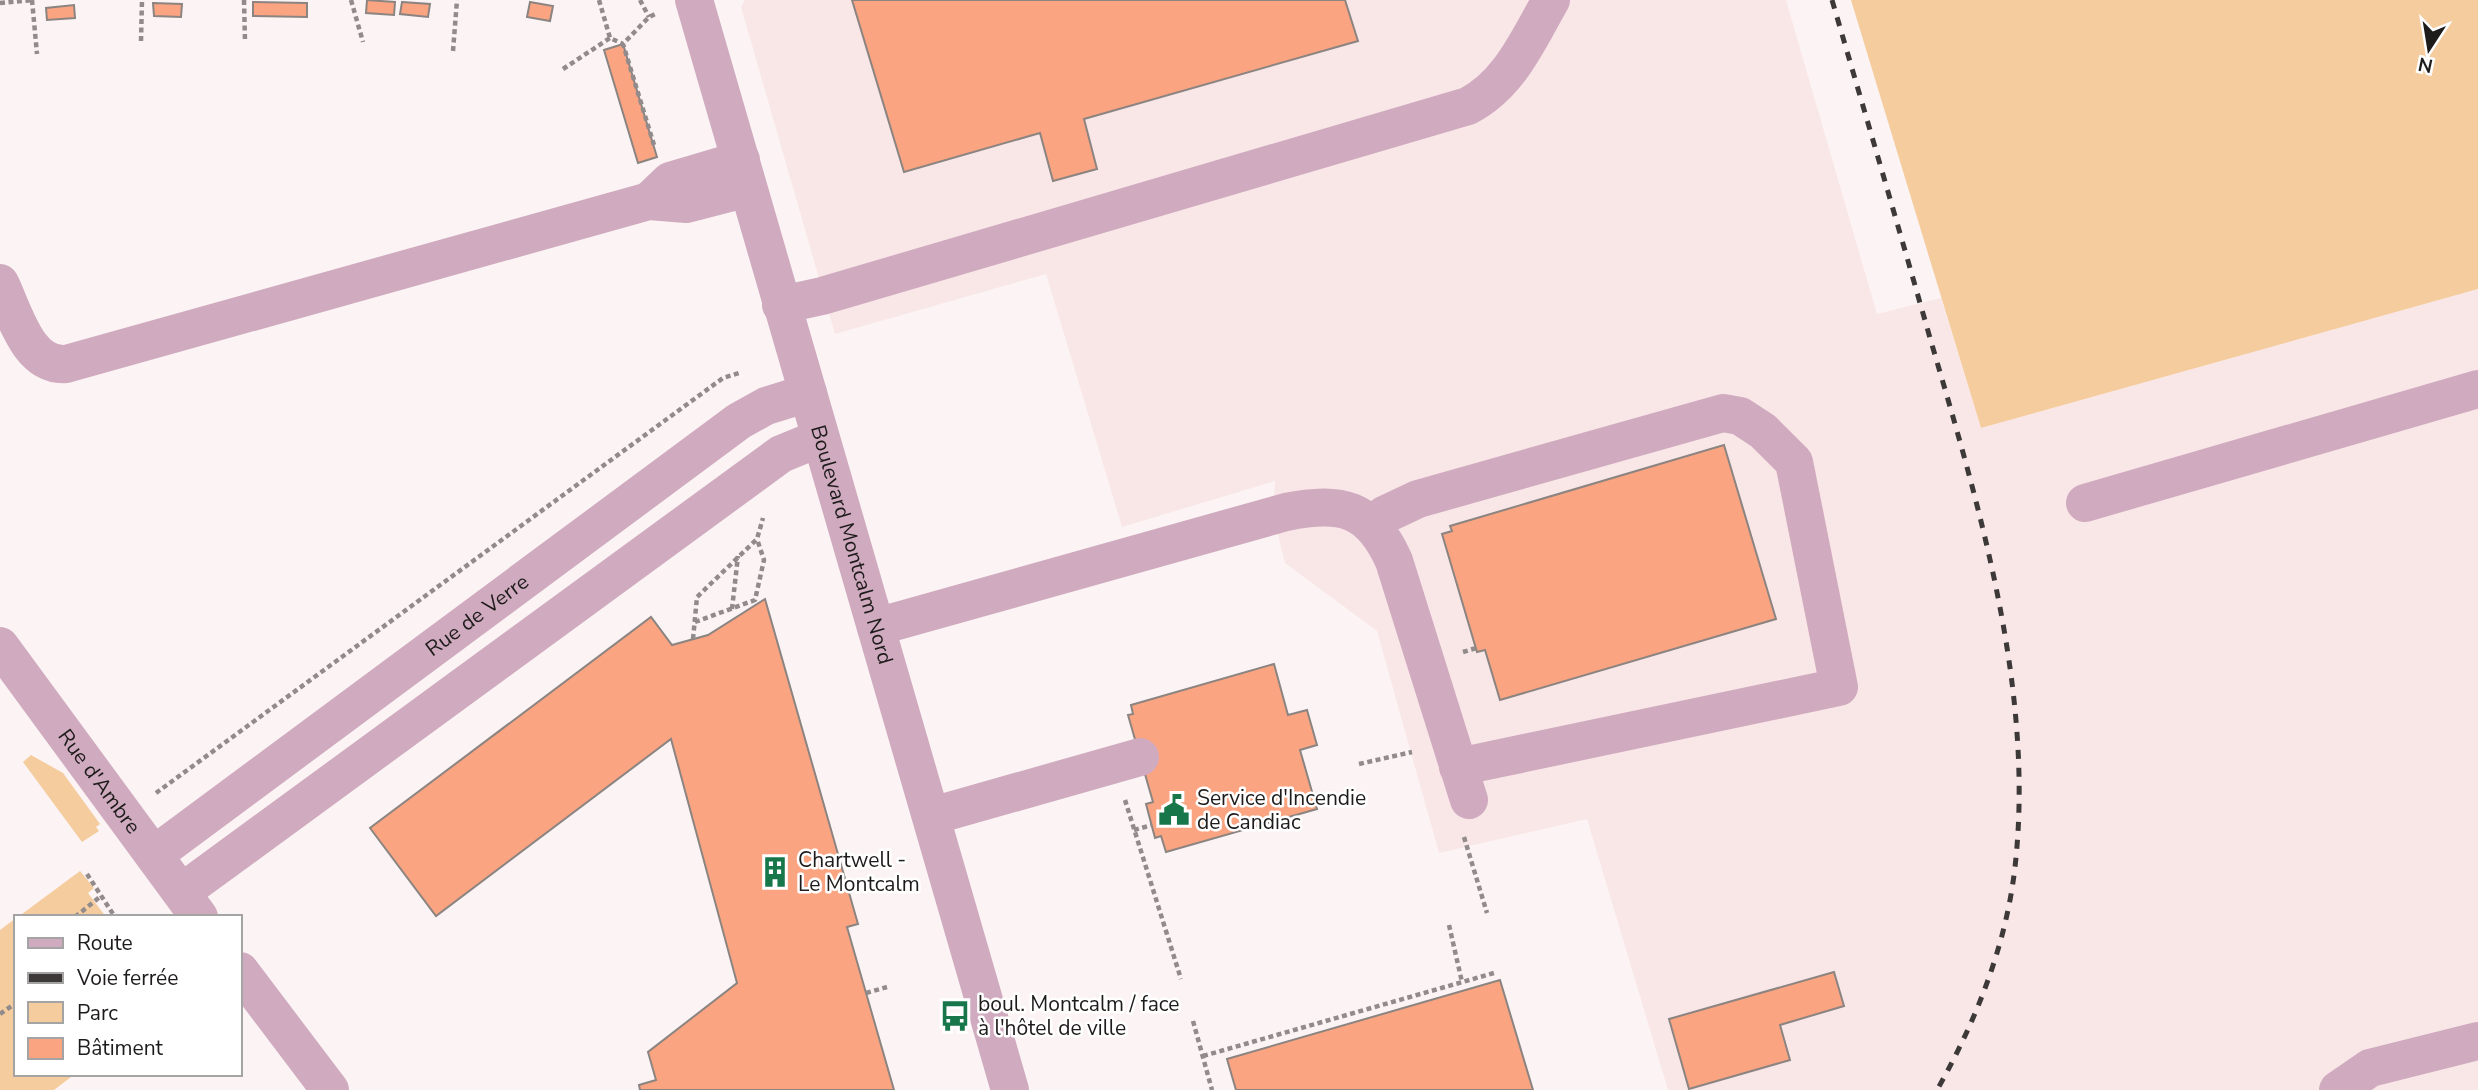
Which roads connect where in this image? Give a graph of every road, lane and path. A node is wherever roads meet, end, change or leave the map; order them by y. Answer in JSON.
{"nodes":[{"id":1,"x":33,"y":0,"type":"edge"},
{"id":2,"x":142,"y":0,"type":"edge"},
{"id":3,"x":244,"y":0,"type":"edge"},
{"id":4,"x":351,"y":0,"type":"edge"},
{"id":5,"x":457,"y":0,"type":"edge"},
{"id":6,"x":599,"y":0,"type":"edge"},
{"id":7,"x":640,"y":0,"type":"edge"},
{"id":8,"x":694,"y":0,"type":"edge"},
{"id":9,"x":1551,"y":0,"type":"edge"},
{"id":10,"x":0,"y":3,"type":"edge"},
{"id":11,"x":610,"y":38,"type":"junction"},
{"id":12,"x":141,"y":41,"type":"dead end"},
{"id":13,"x":244,"y":41,"type":"dead end"},
{"id":14,"x":363,"y":42,"type":"dead end"},
{"id":15,"x":623,"y":44,"type":"junction"},
{"id":16,"x":453,"y":51,"type":"dead end"},
{"id":17,"x":37,"y":54,"type":"dead end"},
{"id":18,"x":563,"y":69,"type":"dead end"},
{"id":19,"x":657,"y":157,"type":"dead end"},
{"id":20,"x":745,"y":174,"type":"junction"},
{"id":21,"x":0,"y":283,"type":"edge"},
{"id":22,"x":781,"y":305,"type":"junction"},
{"id":23,"x":751,"y":367,"type":"dead end"},
{"id":24,"x":2478,"y":389,"type":"edge"},
{"id":25,"x":808,"y":393,"type":"junction"},
{"id":26,"x":820,"y":438,"type":"junction"},
{"id":27,"x":2085,"y":503,"type":"dead end"},
{"id":28,"x":766,"y":507,"type":"dead end"},
{"id":29,"x":1373,"y":525,"type":"junction"},
{"id":30,"x":757,"y":538,"type":"junction"},
{"id":31,"x":738,"y":556,"type":"junction"},
{"id":32,"x":732,"y":610,"type":"junction"},
{"id":33,"x":695,"y":622,"type":"junction"},
{"id":34,"x":876,"y":627,"type":"junction"},
{"id":35,"x":693,"y":639,"type":"dead end"},
{"id":36,"x":0,"y":646,"type":"edge"},
{"id":37,"x":1140,"y":757,"type":"dead end"},
{"id":38,"x":1359,"y":764,"type":"dead end"},
{"id":39,"x":1459,"y":770,"type":"junction"},
{"id":40,"x":152,"y":796,"type":"dead end"},
{"id":41,"x":1124,"y":798,"type":"dead end"},
{"id":42,"x":932,"y":816,"type":"junction"},
{"id":43,"x":1152,"y":825,"type":"dead end"},
{"id":44,"x":1133,"y":830,"type":"junction"},
{"id":45,"x":155,"y":854,"type":"junction"},
{"id":46,"x":87,"y":874,"type":"dead end"},
{"id":47,"x":101,"y":896,"type":"junction"},
{"id":48,"x":191,"y":904,"type":"edge"},
{"id":49,"x":1487,"y":914,"type":"dead end"},
{"id":50,"x":77,"y":915,"type":"edge"},
{"id":51,"x":115,"y":915,"type":"edge"},
{"id":52,"x":1449,"y":925,"type":"dead end"},
{"id":53,"x":1494,"y":973,"type":"dead end"},
{"id":54,"x":242,"y":974,"type":"edge"},
{"id":55,"x":1181,"y":979,"type":"dead end"},
{"id":56,"x":1462,"y":982,"type":"junction"},
{"id":57,"x":887,"y":987,"type":"dead end"},
{"id":58,"x":866,"y":993,"type":"dead end"},
{"id":59,"x":1193,"y":1021,"type":"dead end"},
{"id":60,"x":2478,"y":1041,"type":"edge"},
{"id":61,"x":1203,"y":1056,"type":"junction"},
{"id":62,"x":330,"y":1090,"type":"edge"},
{"id":63,"x":1010,"y":1090,"type":"edge"},
{"id":64,"x":1212,"y":1090,"type":"edge"},
{"id":65,"x":2338,"y":1090,"type":"edge"}],
"edges":[{"from":1,"to":10,"type":"path"},
{"from":1,"to":17,"type":"path"},
{"from":2,"to":12,"type":"path"},
{"from":3,"to":13,"type":"path"},
{"from":4,"to":14,"type":"path"},
{"from":5,"to":16,"type":"path"},
{"from":6,"to":11,"type":"path"},
{"from":7,"to":15,"type":"path"},
{"from":8,"to":20,"type":"street","name":"Boulevard Montcalm Nord"},
{"from":9,"to":22,"type":"street"},
{"from":11,"to":15,"type":"path"},
{"from":11,"to":18,"type":"path"},
{"from":15,"to":19,"type":"path"},
{"from":20,"to":21,"type":"street"},
{"from":20,"to":22,"type":"street","name":"Boulevard Montcalm Nord"},
{"from":22,"to":25,"type":"street","name":"Boulevard Montcalm Nord"},
{"from":23,"to":40,"type":"path"},
{"from":24,"to":27,"type":"street"},
{"from":25,"to":26,"type":"street","name":"Boulevard Montcalm Nord"},
{"from":25,"to":45,"type":"street","name":"Rue de Verre"},
{"from":26,"to":34,"type":"street","name":"Boulevard Montcalm Nord"},
{"from":26,"to":48,"type":"street"},
{"from":28,"to":30,"type":"path"},
{"from":29,"to":34,"type":"street"},
{"from":29,"to":39,"type":"street"},
{"from":29,"to":39,"type":"street"},
{"from":30,"to":31,"type":"path"},
{"from":30,"to":32,"type":"path"},
{"from":31,"to":32,"type":"path"},
{"from":31,"to":33,"type":"path"},
{"from":32,"to":33,"type":"path"},
{"from":33,"to":35,"type":"path"},
{"from":34,"to":42,"type":"street","name":"Boulevard Montcalm Nord"},
{"from":36,"to":45,"type":"street","name":"Rue d'Ambre"},
{"from":37,"to":42,"type":"street"},
{"from":38,"to":39,"type":"path"},
{"from":39,"to":49,"type":"path"},
{"from":41,"to":44,"type":"path"},
{"from":42,"to":63,"type":"street","name":"Boulevard Montcalm Nord"},
{"from":43,"to":44,"type":"path"},
{"from":44,"to":55,"type":"path"},
{"from":45,"to":48,"type":"street","name":"Rue d'Ambre"},
{"from":46,"to":47,"type":"path"},
{"from":47,"to":50,"type":"path"},
{"from":47,"to":51,"type":"path"},
{"from":52,"to":56,"type":"path"},
{"from":53,"to":56,"type":"path"},
{"from":54,"to":62,"type":"street"},
{"from":56,"to":61,"type":"path"},
{"from":57,"to":58,"type":"path"},
{"from":59,"to":61,"type":"path"},
{"from":60,"to":65,"type":"street"},
{"from":61,"to":64,"type":"path"}]}
